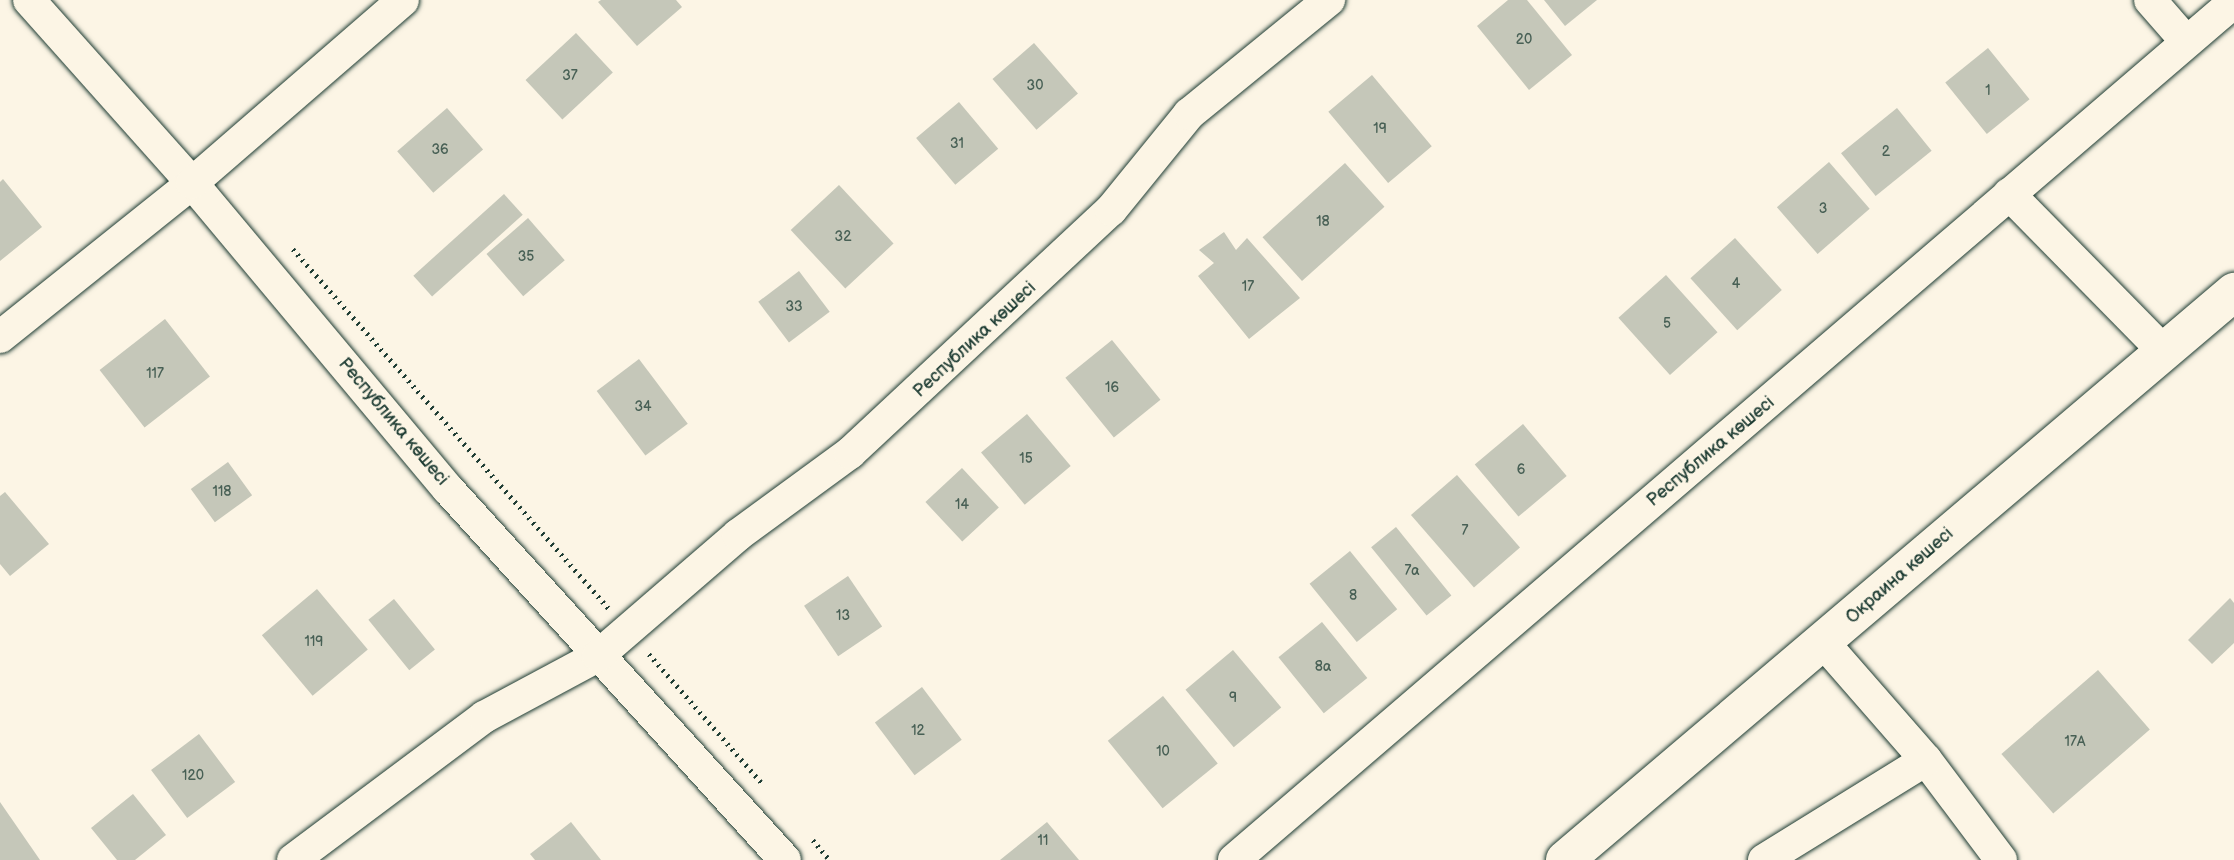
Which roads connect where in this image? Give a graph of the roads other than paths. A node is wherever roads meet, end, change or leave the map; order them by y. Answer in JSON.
{"nodes":[{"id":1,"x":29,"y":0,"type":"edge"},
{"id":2,"x":403,"y":0,"type":"edge"},
{"id":3,"x":1329,"y":0,"type":"edge"},
{"id":4,"x":2150,"y":0,"type":"edge"},
{"id":5,"x":2234,"y":2,"type":"edge"},
{"id":6,"x":2185,"y":40,"type":"junction"},
{"id":7,"x":191,"y":183,"type":"junction"},
{"id":8,"x":2009,"y":194,"type":"junction"},
{"id":9,"x":2234,"y":292,"type":"edge"},
{"id":10,"x":0,"y":337,"type":"edge"},
{"id":11,"x":2164,"y":352,"type":"junction"},
{"id":12,"x":1823,"y":642,"type":"junction"},
{"id":13,"x":598,"y":656,"type":"junction"},
{"id":14,"x":1926,"y":760,"type":"junction"},
{"id":15,"x":293,"y":860,"type":"edge"},
{"id":16,"x":785,"y":860,"type":"edge"},
{"id":17,"x":1234,"y":860,"type":"edge"},
{"id":18,"x":1565,"y":860,"type":"edge"},
{"id":19,"x":1764,"y":860,"type":"edge"},
{"id":20,"x":2001,"y":860,"type":"edge"}],
"edges":[{"from":1,"to":7,"type":"street","name":"Республика көшесі"},
{"from":2,"to":7,"type":"street"},
{"from":3,"to":13,"type":"street","name":"Республика көшесі"},
{"from":4,"to":6,"type":"street"},
{"from":5,"to":6,"type":"street","name":"Республика көшесі"},
{"from":6,"to":8,"type":"street","name":"Республика көшесі"},
{"from":7,"to":10,"type":"street"},
{"from":7,"to":13,"type":"street","name":"Республика көшесі"},
{"from":8,"to":11,"type":"street"},
{"from":8,"to":17,"type":"street","name":"Республика көшесі"},
{"from":9,"to":11,"type":"main road","name":"Окраина көшесі"},
{"from":11,"to":12,"type":"main road","name":"Окраина көшесі"},
{"from":12,"to":14,"type":"street"},
{"from":12,"to":18,"type":"main road","name":"Окраина көшесі"},
{"from":13,"to":15,"type":"street","name":"Республика көшесі"},
{"from":13,"to":16,"type":"street","name":"Республика көшесі"},
{"from":14,"to":19,"type":"street"},
{"from":14,"to":20,"type":"street"}]}
